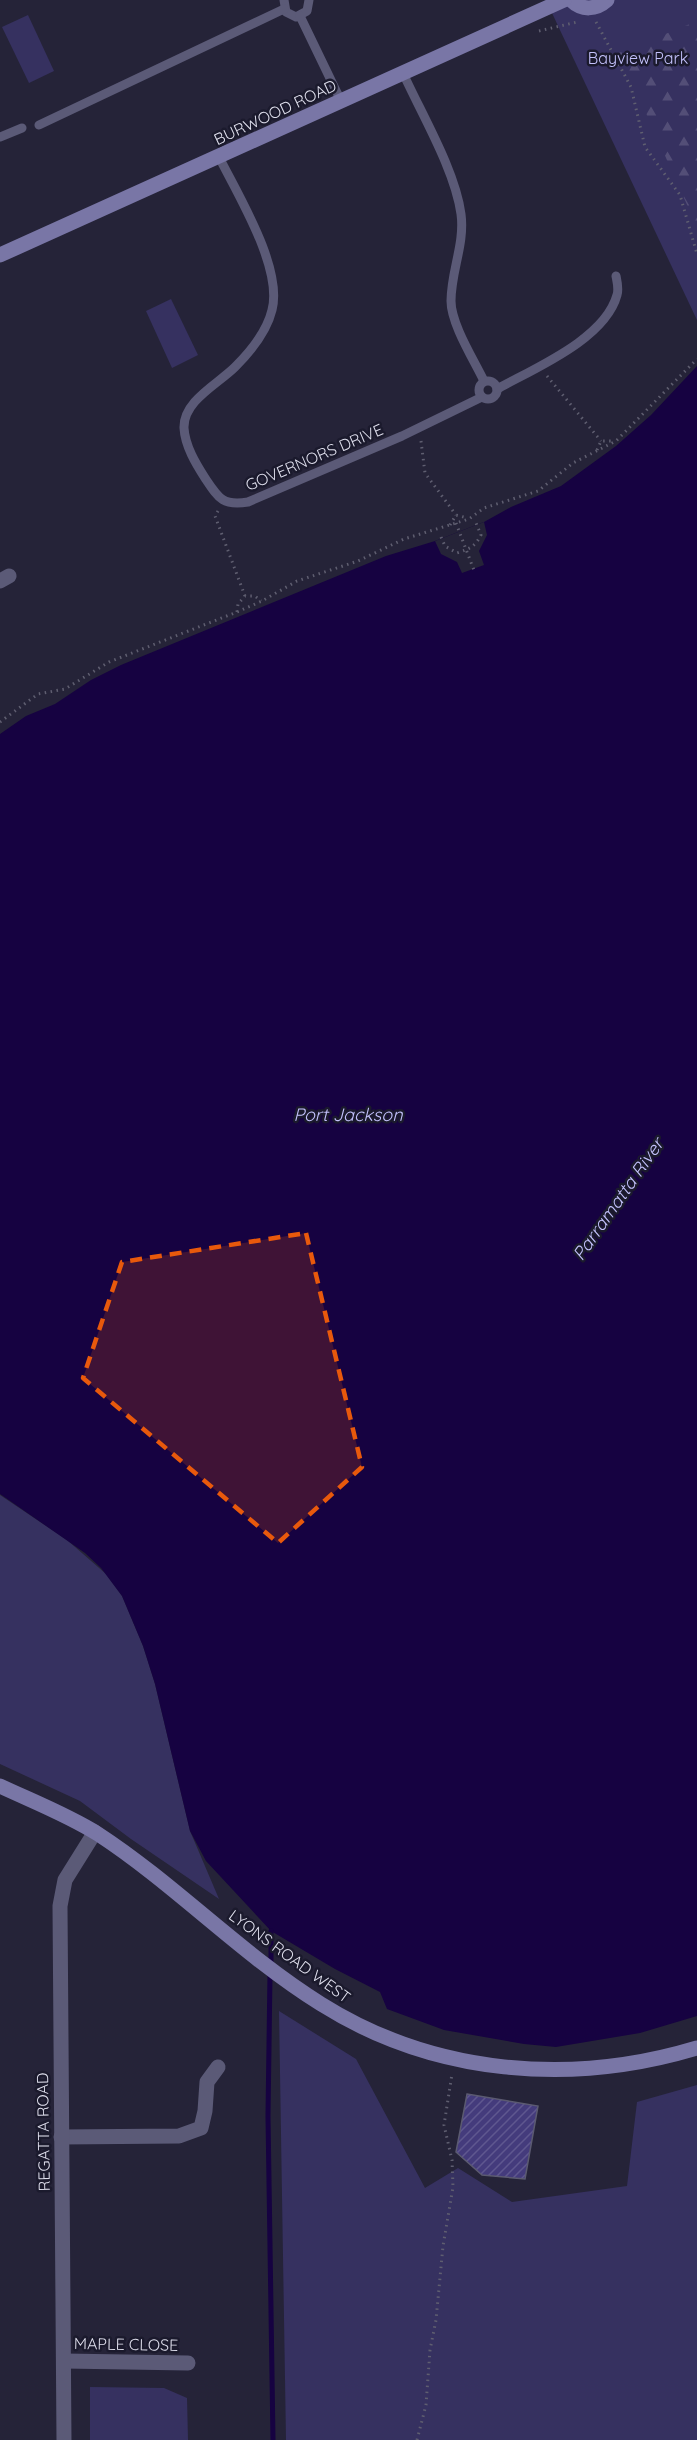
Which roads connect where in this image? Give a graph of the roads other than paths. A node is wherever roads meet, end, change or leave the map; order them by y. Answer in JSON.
{"nodes":[{"id":1,"x":309,"y":0,"type":"edge"},
{"id":2,"x":564,"y":0,"type":"edge"},
{"id":3,"x":571,"y":0,"type":"edge"},
{"id":4,"x":607,"y":0,"type":"edge"},
{"id":5,"x":284,"y":4,"type":"edge"},
{"id":6,"x":300,"y":16,"type":"junction"},
{"id":7,"x":403,"y":73,"type":"junction"},
{"id":8,"x":341,"y":101,"type":"junction"},
{"id":9,"x":39,"y":125,"type":"dead end"},
{"id":10,"x":22,"y":128,"type":"dead end"},
{"id":11,"x":0,"y":137,"type":"edge"},
{"id":12,"x":219,"y":157,"type":"junction"},
{"id":13,"x":0,"y":255,"type":"edge"},
{"id":14,"x":616,"y":276,"type":"dead end"},
{"id":15,"x":484,"y":381,"type":"junction"},
{"id":16,"x":497,"y":389,"type":"junction"},
{"id":17,"x":482,"y":397,"type":"junction"},
{"id":18,"x":0,"y":1786,"type":"edge"},
{"id":19,"x":95,"y":1832,"type":"junction"},
{"id":20,"x":697,"y":2048,"type":"edge"},
{"id":21,"x":218,"y":2067,"type":"dead end"},
{"id":22,"x":61,"y":2137,"type":"junction"},
{"id":23,"x":64,"y":2361,"type":"junction"},
{"id":24,"x":188,"y":2363,"type":"dead end"},
{"id":25,"x":64,"y":2440,"type":"edge"}],
"edges":[{"from":1,"to":6,"type":"lane"},
{"from":2,"to":7,"type":"main road","name":"BURWOOD ROAD"},
{"from":3,"to":4,"type":"main road"},
{"from":5,"to":6,"type":"lane"},
{"from":5,"to":9,"type":"lane"},
{"from":6,"to":8,"type":"lane"},
{"from":7,"to":8,"type":"main road","name":"BURWOOD ROAD"},
{"from":7,"to":15,"type":"lane"},
{"from":8,"to":12,"type":"main road","name":"BURWOOD ROAD"},
{"from":10,"to":11,"type":"lane"},
{"from":12,"to":13,"type":"main road","name":"BURWOOD ROAD"},
{"from":12,"to":17,"type":"lane","name":"GOVERNORS DRIVE"},
{"from":14,"to":16,"type":"lane"},
{"from":15,"to":16,"type":"lane"},
{"from":15,"to":17,"type":"lane"},
{"from":16,"to":17,"type":"lane"},
{"from":18,"to":19,"type":"main road","name":"LYONS ROAD WEST"},
{"from":19,"to":20,"type":"main road","name":"LYONS ROAD WEST"},
{"from":19,"to":22,"type":"street","name":"REGATTA ROAD"},
{"from":21,"to":22,"type":"street"},
{"from":22,"to":23,"type":"street","name":"REGATTA ROAD"},
{"from":23,"to":24,"type":"street","name":"MAPLE CLOSE"},
{"from":23,"to":25,"type":"street","name":"REGATTA ROAD"}]}
